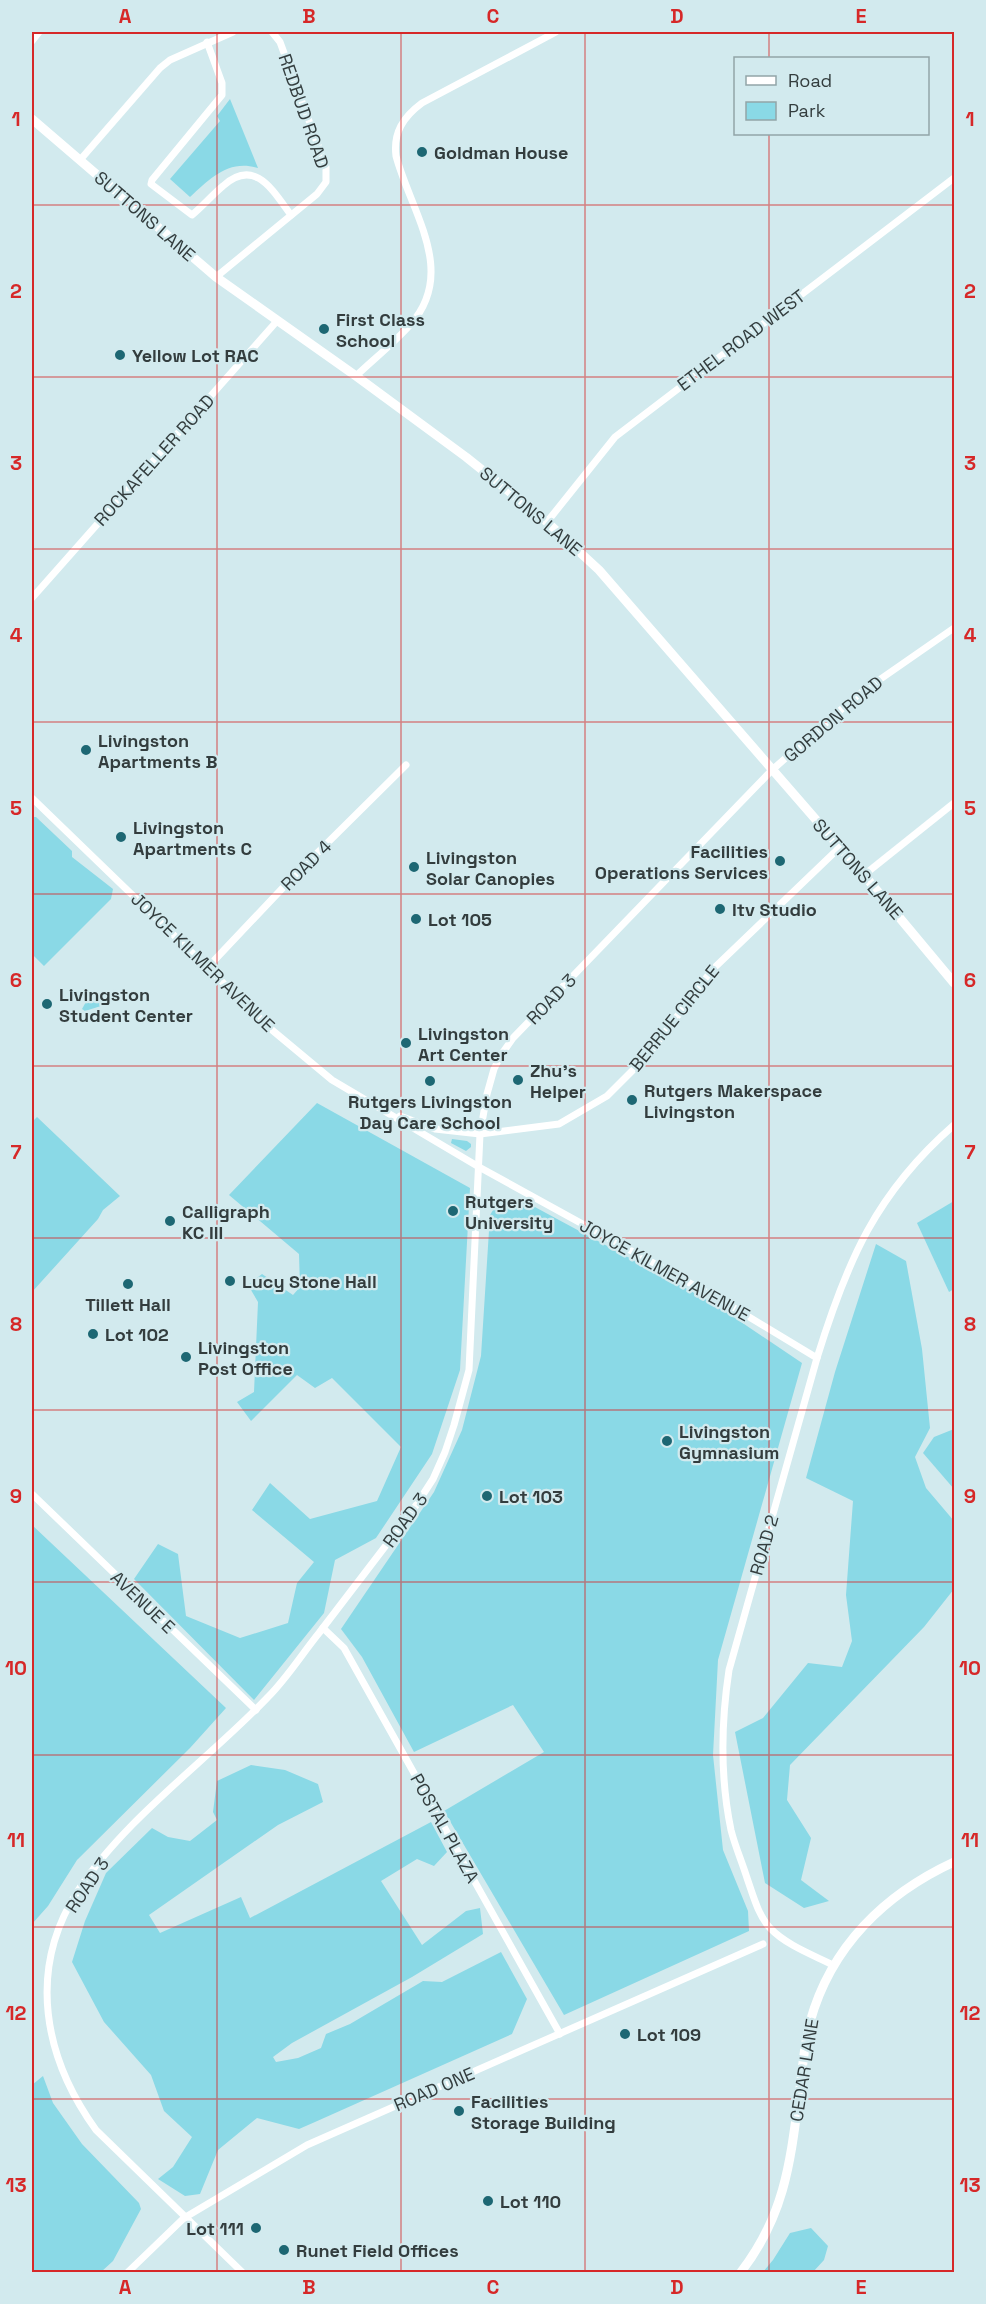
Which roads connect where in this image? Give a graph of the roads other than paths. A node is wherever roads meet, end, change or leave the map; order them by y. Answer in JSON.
{"nodes":[{"id":1,"x":39,"y":32,"type":"edge"},
{"id":2,"x":233,"y":32,"type":"edge"},
{"id":3,"x":272,"y":32,"type":"edge"},
{"id":4,"x":556,"y":32,"type":"edge"},
{"id":5,"x":32,"y":41,"type":"edge"},
{"id":6,"x":207,"y":42,"type":"junction"},
{"id":7,"x":32,"y":119,"type":"edge"},
{"id":8,"x":81,"y":160,"type":"junction"},
{"id":9,"x":954,"y":178,"type":"edge"},
{"id":10,"x":291,"y":215,"type":"junction"},
{"id":11,"x":216,"y":277,"type":"junction"},
{"id":12,"x":277,"y":321,"type":"junction"},
{"id":13,"x":356,"y":376,"type":"junction"},
{"id":14,"x":547,"y":522,"type":"junction"},
{"id":15,"x":32,"y":598,"type":"edge"},
{"id":16,"x":954,"y":628,"type":"edge"},
{"id":17,"x":406,"y":765,"type":"dead end"},
{"id":18,"x":772,"y":770,"type":"junction"},
{"id":19,"x":32,"y":798,"type":"edge"},
{"id":20,"x":952,"y":805,"type":"edge"},
{"id":21,"x":954,"y":814,"type":"edge"},
{"id":22,"x":839,"y":848,"type":"junction"},
{"id":23,"x":864,"y":875,"type":"junction"},
{"id":24,"x":208,"y":967,"type":"junction"},
{"id":25,"x":954,"y":983,"type":"edge"},
{"id":26,"x":386,"y":1112,"type":"junction"},
{"id":27,"x":954,"y":1125,"type":"edge"},
{"id":28,"x":480,"y":1134,"type":"junction"},
{"id":29,"x":479,"y":1167,"type":"junction"},
{"id":30,"x":817,"y":1358,"type":"junction"},
{"id":31,"x":32,"y":1494,"type":"edge"},
{"id":32,"x":323,"y":1628,"type":"junction"},
{"id":33,"x":256,"y":1710,"type":"junction"},
{"id":34,"x":954,"y":1862,"type":"edge"},
{"id":35,"x":763,"y":1944,"type":"dead end"},
{"id":36,"x":833,"y":1965,"type":"junction"},
{"id":37,"x":560,"y":2034,"type":"junction"},
{"id":38,"x":184,"y":2218,"type":"junction"},
{"id":39,"x":128,"y":2272,"type":"edge"},
{"id":40,"x":242,"y":2272,"type":"edge"},
{"id":41,"x":741,"y":2272,"type":"edge"}],
"edges":[{"from":1,"to":5,"type":"street"},
{"from":2,"to":6,"type":"street"},
{"from":3,"to":10,"type":"street","name":"REDBUD ROAD"},
{"from":4,"to":13,"type":"street"},
{"from":6,"to":8,"type":"street"},
{"from":6,"to":10,"type":"street"},
{"from":7,"to":8,"type":"street","name":"SUTTONS LANE"},
{"from":8,"to":11,"type":"street","name":"SUTTONS LANE"},
{"from":9,"to":14,"type":"street","name":"ETHEL ROAD WEST"},
{"from":10,"to":11,"type":"street","name":"REDBUD ROAD"},
{"from":11,"to":12,"type":"street","name":"SUTTONS LANE"},
{"from":12,"to":13,"type":"street","name":"SUTTONS LANE"},
{"from":12,"to":15,"type":"street","name":"ROCKAFELLER ROAD"},
{"from":13,"to":14,"type":"street","name":"SUTTONS LANE"},
{"from":14,"to":18,"type":"street","name":"SUTTONS LANE"},
{"from":16,"to":18,"type":"street","name":"GORDON ROAD"},
{"from":17,"to":24,"type":"street","name":"ROAD 4"},
{"from":18,"to":22,"type":"street","name":"SUTTONS LANE"},
{"from":18,"to":28,"type":"street","name":"ROAD 3"},
{"from":19,"to":24,"type":"street","name":"JOYCE KILMER AVENUE"},
{"from":20,"to":21,"type":"street"},
{"from":20,"to":23,"type":"street"},
{"from":22,"to":23,"type":"street","name":"SUTTONS LANE"},
{"from":22,"to":28,"type":"street","name":"BERRUE CIRCLE"},
{"from":23,"to":25,"type":"street","name":"SUTTONS LANE"},
{"from":24,"to":26,"type":"street","name":"JOYCE KILMER AVENUE"},
{"from":26,"to":28,"type":"street","name":"JOYCE KILMER AVENUE"},
{"from":26,"to":29,"type":"street","name":"JOYCE KILMER AVENUE"},
{"from":27,"to":30,"type":"street","name":"ROAD 2"},
{"from":28,"to":29,"type":"street","name":"ROAD 3"},
{"from":29,"to":30,"type":"street","name":"JOYCE KILMER AVENUE"},
{"from":29,"to":32,"type":"street","name":"ROAD 3"},
{"from":30,"to":36,"type":"street","name":"ROAD 2"},
{"from":31,"to":33,"type":"street","name":"AVENUE E"},
{"from":32,"to":33,"type":"street","name":"ROAD 3"},
{"from":32,"to":37,"type":"street","name":"POSTAL PLAZA"},
{"from":33,"to":38,"type":"street","name":"ROAD 3"},
{"from":34,"to":36,"type":"street","name":"CEDAR LANE"},
{"from":35,"to":37,"type":"street","name":"ROAD ONE"},
{"from":36,"to":41,"type":"street","name":"CEDAR LANE"},
{"from":37,"to":38,"type":"street","name":"ROAD ONE"},
{"from":38,"to":39,"type":"street","name":"ROAD ONE"},
{"from":38,"to":40,"type":"street","name":"ROAD 3"}]}
